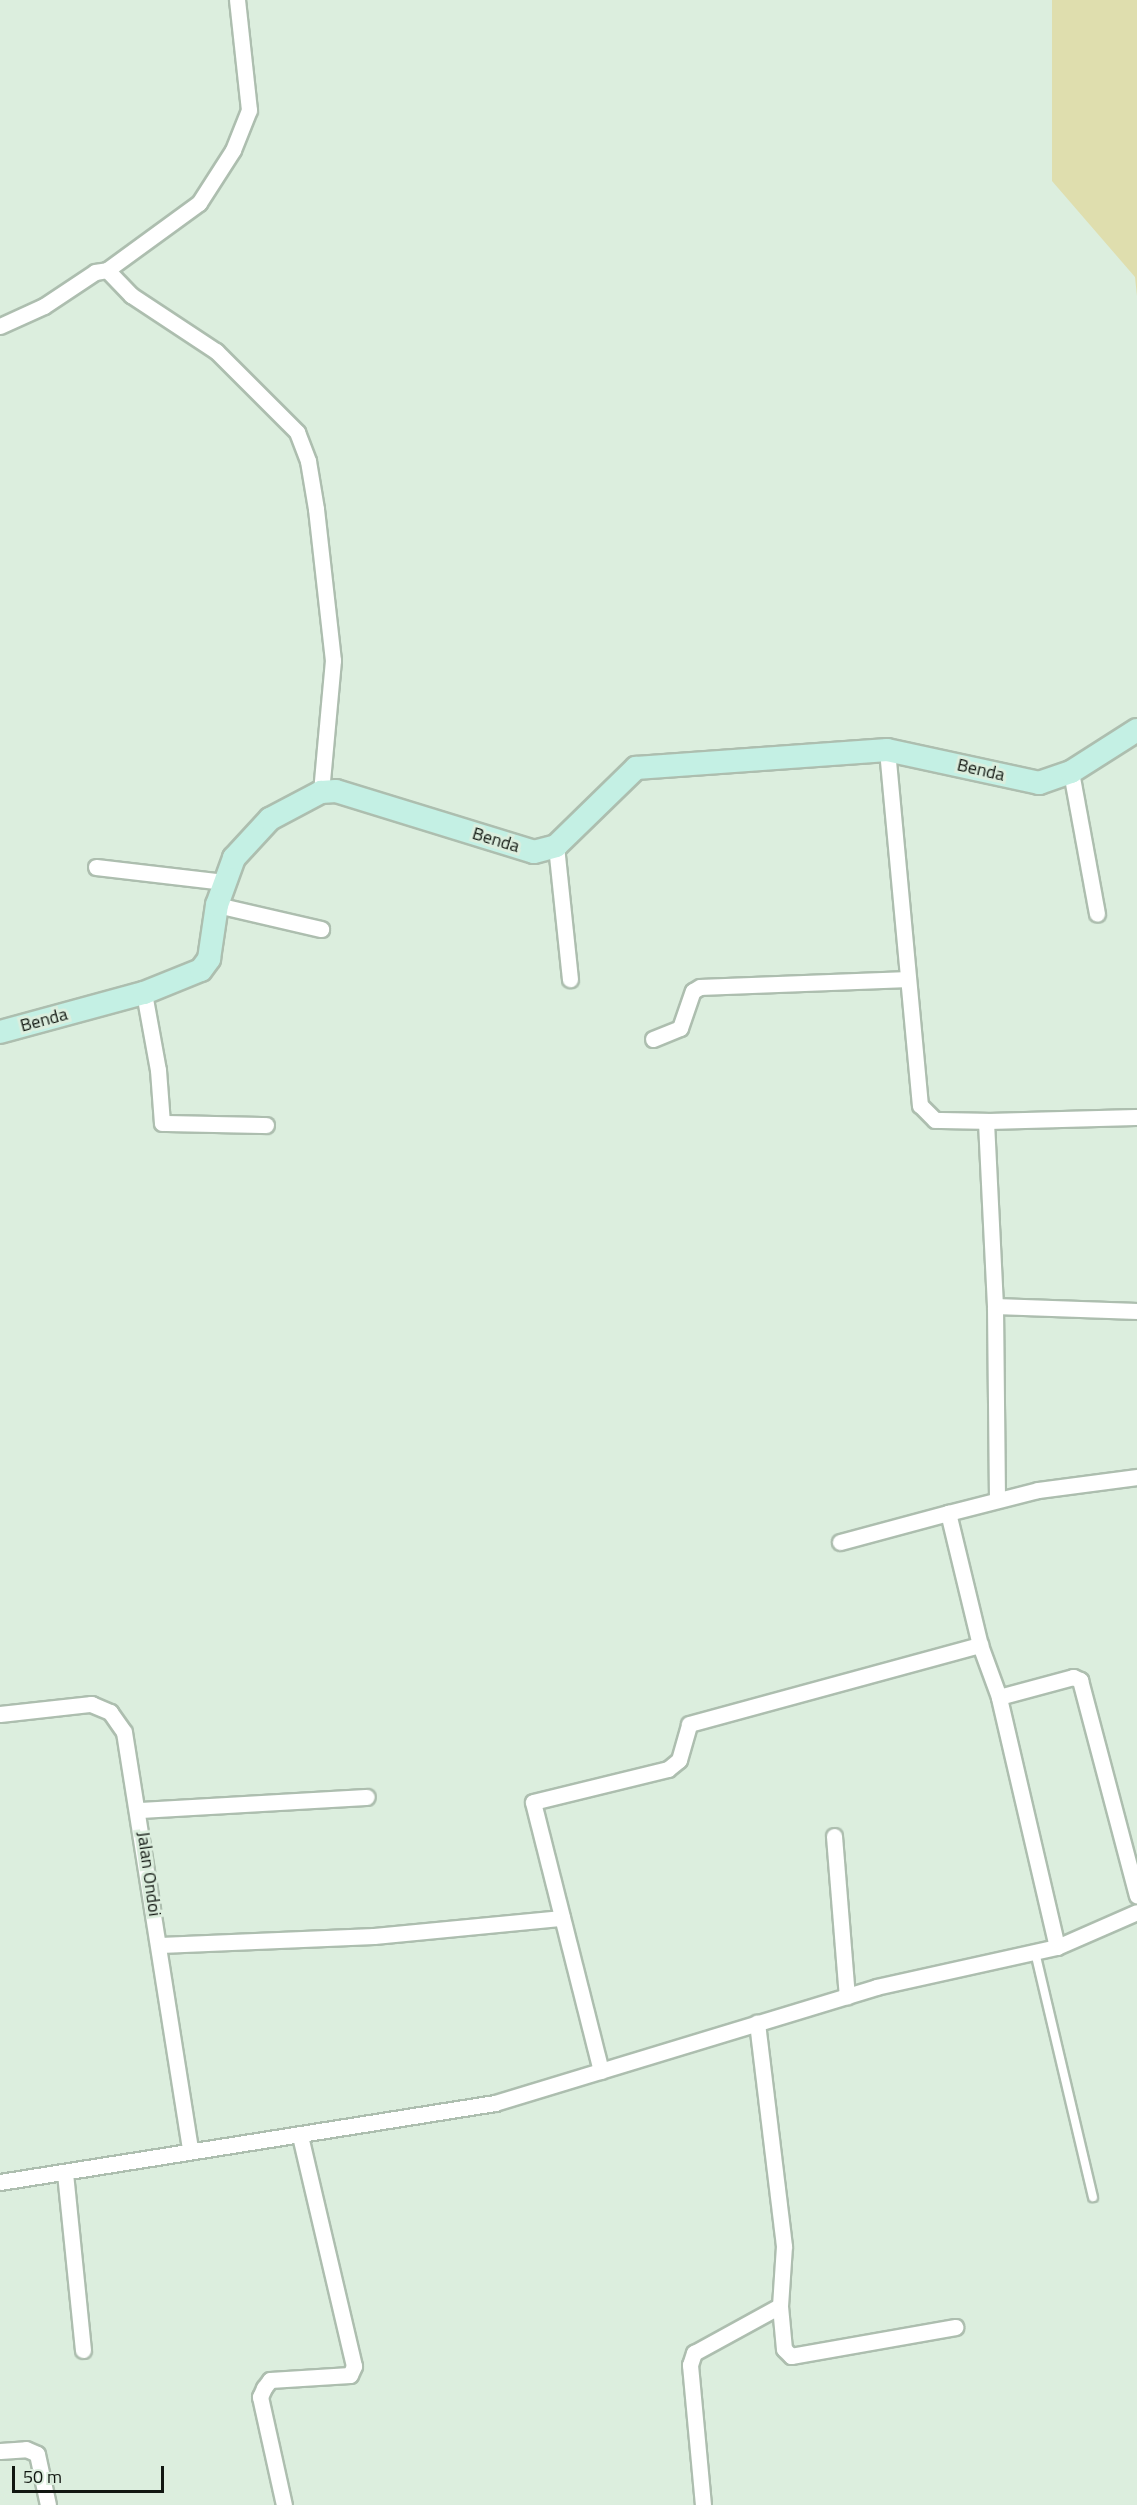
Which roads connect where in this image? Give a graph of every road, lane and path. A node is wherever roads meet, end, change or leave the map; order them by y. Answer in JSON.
{"nodes":[{"id":1,"x":237,"y":0,"type":"edge"},
{"id":2,"x":107,"y":270,"type":"junction"},
{"id":3,"x":0,"y":326,"type":"edge"},
{"id":4,"x":1137,"y":730,"type":"edge"},
{"id":5,"x":887,"y":750,"type":"junction"},
{"id":6,"x":1071,"y":772,"type":"junction"},
{"id":7,"x":321,"y":792,"type":"junction"},
{"id":8,"x":556,"y":846,"type":"junction"},
{"id":9,"x":96,"y":867,"type":"dead end"},
{"id":10,"x":224,"y":882,"type":"junction"},
{"id":11,"x":217,"y":905,"type":"junction"},
{"id":12,"x":1097,"y":914,"type":"dead end"},
{"id":13,"x":321,"y":929,"type":"dead end"},
{"id":14,"x":570,"y":979,"type":"dead end"},
{"id":15,"x":908,"y":979,"type":"junction"},
{"id":16,"x":144,"y":993,"type":"junction"},
{"id":17,"x":0,"y":1032,"type":"edge"},
{"id":18,"x":653,"y":1039,"type":"dead end"},
{"id":19,"x":1137,"y":1117,"type":"edge"},
{"id":20,"x":986,"y":1121,"type":"junction"},
{"id":21,"x":266,"y":1125,"type":"dead end"},
{"id":22,"x":995,"y":1306,"type":"junction"},
{"id":23,"x":1137,"y":1311,"type":"edge"},
{"id":24,"x":1137,"y":1477,"type":"edge"},
{"id":25,"x":997,"y":1498,"type":"junction"},
{"id":26,"x":948,"y":1514,"type":"junction"},
{"id":27,"x":840,"y":1542,"type":"dead end"},
{"id":28,"x":980,"y":1645,"type":"junction"},
{"id":29,"x":999,"y":1697,"type":"junction"},
{"id":30,"x":0,"y":1714,"type":"edge"},
{"id":31,"x":367,"y":1797,"type":"dead end"},
{"id":32,"x":139,"y":1810,"type":"junction"},
{"id":33,"x":834,"y":1836,"type":"dead end"},
{"id":34,"x":1137,"y":1896,"type":"edge"},
{"id":35,"x":1137,"y":1912,"type":"edge"},
{"id":36,"x":562,"y":1918,"type":"junction"},
{"id":37,"x":160,"y":1945,"type":"junction"},
{"id":38,"x":1057,"y":1947,"type":"junction"},
{"id":39,"x":1035,"y":1952,"type":"junction"},
{"id":40,"x":847,"y":1996,"type":"junction"},
{"id":41,"x":757,"y":2024,"type":"junction"},
{"id":42,"x":601,"y":2070,"type":"junction"},
{"id":43,"x":300,"y":2135,"type":"junction"},
{"id":44,"x":190,"y":2151,"type":"junction"},
{"id":45,"x":65,"y":2173,"type":"junction"},
{"id":46,"x":0,"y":2182,"type":"edge"},
{"id":47,"x":1093,"y":2198,"type":"dead end"},
{"id":48,"x":780,"y":2306,"type":"junction"},
{"id":49,"x":955,"y":2327,"type":"dead end"},
{"id":50,"x":83,"y":2350,"type":"dead end"},
{"id":51,"x":0,"y":2451,"type":"edge"},
{"id":52,"x":48,"y":2505,"type":"edge"},
{"id":53,"x":284,"y":2505,"type":"edge"},
{"id":54,"x":703,"y":2505,"type":"edge"}],
"edges":[{"from":1,"to":2,"type":"street"},
{"from":2,"to":3,"type":"street"},
{"from":2,"to":7,"type":"street"},
{"from":4,"to":6,"type":"street","name":"Benda"},
{"from":5,"to":6,"type":"street","name":"Benda"},
{"from":5,"to":8,"type":"street","name":"Benda"},
{"from":5,"to":15,"type":"street"},
{"from":6,"to":12,"type":"street"},
{"from":7,"to":8,"type":"street","name":"Benda"},
{"from":7,"to":10,"type":"street","name":"Benda"},
{"from":8,"to":14,"type":"street"},
{"from":9,"to":10,"type":"street"},
{"from":10,"to":11,"type":"street","name":"Benda"},
{"from":11,"to":13,"type":"street"},
{"from":11,"to":16,"type":"street","name":"Benda"},
{"from":15,"to":18,"type":"street"},
{"from":15,"to":20,"type":"street"},
{"from":16,"to":17,"type":"street","name":"Benda"},
{"from":16,"to":21,"type":"street"},
{"from":19,"to":20,"type":"street"},
{"from":20,"to":22,"type":"street"},
{"from":22,"to":23,"type":"street"},
{"from":22,"to":25,"type":"street"},
{"from":24,"to":25,"type":"street"},
{"from":25,"to":26,"type":"street"},
{"from":26,"to":27,"type":"street"},
{"from":26,"to":28,"type":"street"},
{"from":28,"to":29,"type":"street"},
{"from":28,"to":36,"type":"street"},
{"from":29,"to":34,"type":"street"},
{"from":29,"to":38,"type":"street"},
{"from":30,"to":32,"type":"street","name":"Jalan Ondoi"},
{"from":31,"to":32,"type":"street"},
{"from":32,"to":37,"type":"street","name":"Jalan Ondoi"},
{"from":33,"to":40,"type":"street"},
{"from":35,"to":38,"type":"street"},
{"from":36,"to":37,"type":"street"},
{"from":36,"to":42,"type":"street"},
{"from":37,"to":44,"type":"street","name":"Jalan Ondoi"},
{"from":38,"to":39,"type":"street"},
{"from":39,"to":40,"type":"street"},
{"from":39,"to":47,"type":"lane"},
{"from":40,"to":41,"type":"street"},
{"from":41,"to":42,"type":"street"},
{"from":41,"to":48,"type":"street"},
{"from":42,"to":43,"type":"street"},
{"from":43,"to":44,"type":"street"},
{"from":43,"to":53,"type":"street"},
{"from":44,"to":45,"type":"street"},
{"from":45,"to":46,"type":"street"},
{"from":45,"to":50,"type":"street"},
{"from":48,"to":49,"type":"street"},
{"from":48,"to":54,"type":"street"},
{"from":51,"to":52,"type":"street"}]}
